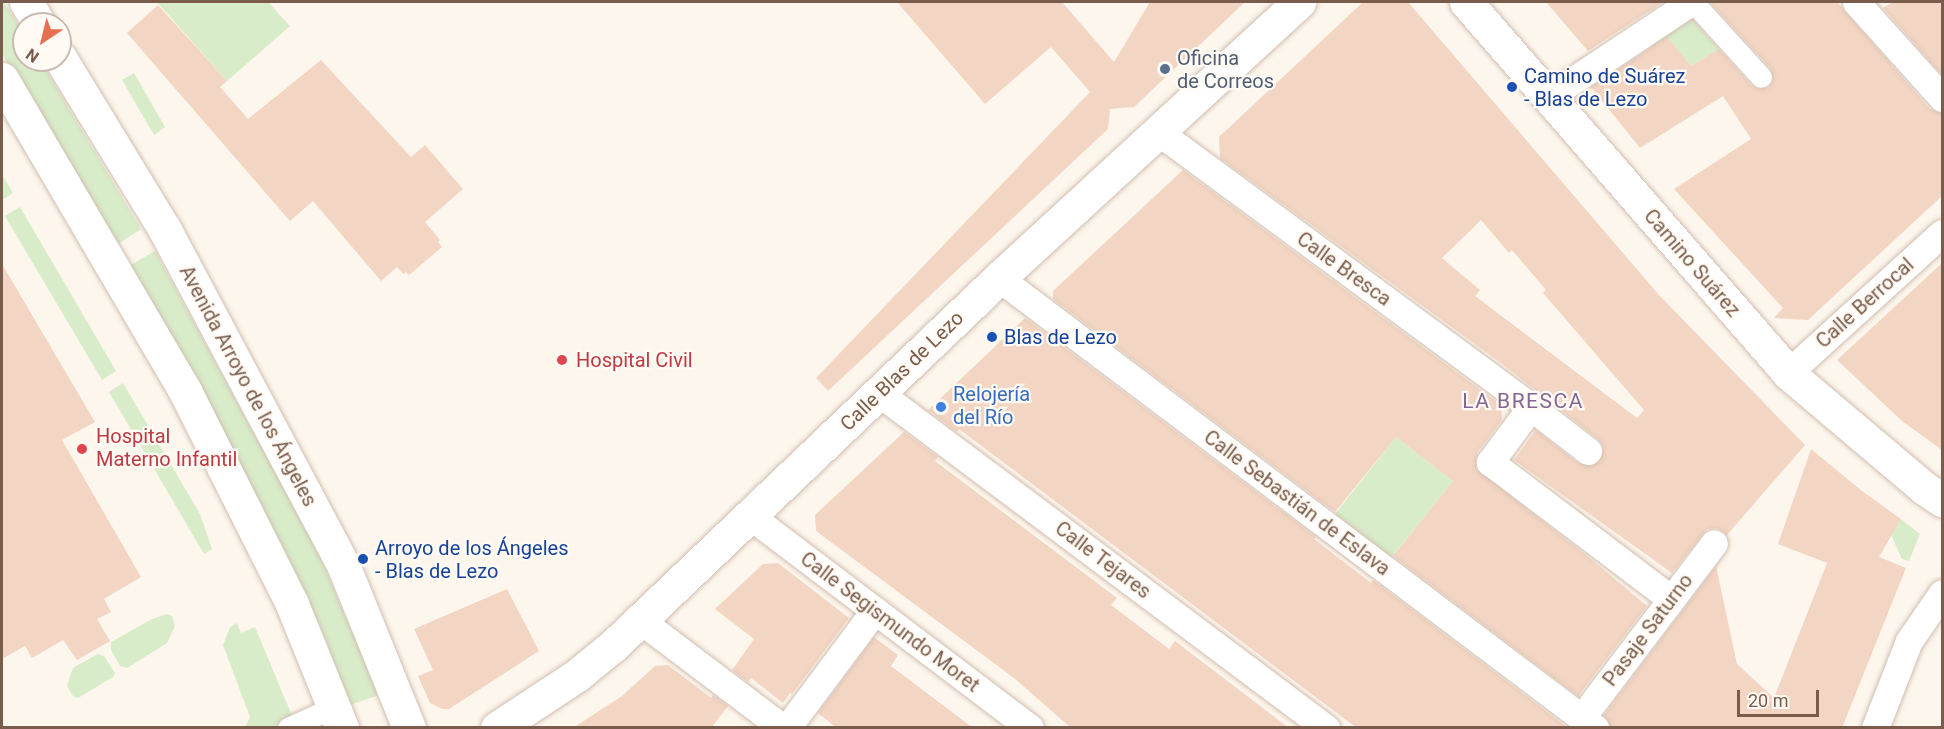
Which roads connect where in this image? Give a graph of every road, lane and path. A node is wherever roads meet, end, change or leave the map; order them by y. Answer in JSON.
{"nodes":[{"id":1,"x":1299,"y":2,"type":"edge"},
{"id":2,"x":1466,"y":2,"type":"edge"},
{"id":3,"x":1692,"y":2,"type":"edge"},
{"id":4,"x":1856,"y":2,"type":"edge"},
{"id":5,"x":69,"y":72,"type":"edge"},
{"id":6,"x":1761,"y":77,"type":"dead end"},
{"id":7,"x":2,"y":79,"type":"edge"},
{"id":8,"x":1548,"y":97,"type":"junction"},
{"id":9,"x":1942,"y":98,"type":"edge"},
{"id":10,"x":1157,"y":131,"type":"junction"},
{"id":11,"x":1942,"y":233,"type":"edge"},
{"id":12,"x":999,"y":278,"type":"junction"},
{"id":13,"x":1788,"y":374,"type":"junction"},
{"id":14,"x":879,"y":393,"type":"junction"},
{"id":15,"x":1531,"y":407,"type":"junction"},
{"id":16,"x":1588,"y":450,"type":"dead end"},
{"id":17,"x":1942,"y":500,"type":"edge"},
{"id":18,"x":750,"y":516,"type":"junction"},
{"id":19,"x":1714,"y":543,"type":"dead end"},
{"id":20,"x":1942,"y":593,"type":"edge"},
{"id":21,"x":1671,"y":599,"type":"junction"},
{"id":22,"x":875,"y":610,"type":"junction"},
{"id":23,"x":640,"y":620,"type":"junction"},
{"id":24,"x":338,"y":717,"type":"edge"},
{"id":25,"x":1588,"y":722,"type":"edge"},
{"id":26,"x":288,"y":728,"type":"edge"},
{"id":27,"x":409,"y":728,"type":"edge"},
{"id":28,"x":497,"y":728,"type":"edge"},
{"id":29,"x":785,"y":728,"type":"edge"},
{"id":30,"x":1030,"y":728,"type":"edge"},
{"id":31,"x":1326,"y":728,"type":"edge"},
{"id":32,"x":1875,"y":728,"type":"edge"}],
"edges":[{"from":1,"to":10,"type":"main road","name":"Calle Blas de Lezo"},
{"from":2,"to":8,"type":"main road","name":"Camino Suárez"},
{"from":3,"to":6,"type":"street"},
{"from":3,"to":8,"type":"street"},
{"from":4,"to":9,"type":"street"},
{"from":5,"to":27,"type":"main road","name":"Avenida Arroyo de los Ángeles"},
{"from":7,"to":24,"type":"main road"},
{"from":8,"to":13,"type":"main road","name":"Camino Suárez"},
{"from":10,"to":12,"type":"main road","name":"Calle Blas de Lezo"},
{"from":10,"to":15,"type":"street","name":"Calle Bresca"},
{"from":11,"to":13,"type":"street","name":"Calle Berrocal"},
{"from":12,"to":14,"type":"main road","name":"Calle Blas de Lezo"},
{"from":12,"to":25,"type":"street","name":"Calle Sebastián de Eslava"},
{"from":13,"to":17,"type":"main road","name":"Camino Suárez"},
{"from":14,"to":18,"type":"main road","name":"Calle Blas de Lezo"},
{"from":14,"to":31,"type":"street","name":"Calle Tejares"},
{"from":15,"to":16,"type":"street","name":"Calle Bresca"},
{"from":15,"to":21,"type":"street"},
{"from":18,"to":22,"type":"street","name":"Calle Segismundo Moret"},
{"from":18,"to":23,"type":"main road","name":"Calle Blas de Lezo"},
{"from":19,"to":21,"type":"street","name":"Pasaje Saturno"},
{"from":20,"to":32,"type":"street"},
{"from":21,"to":25,"type":"street","name":"Pasaje Saturno"},
{"from":22,"to":29,"type":"street"},
{"from":22,"to":30,"type":"street","name":"Calle Segismundo Moret"},
{"from":23,"to":28,"type":"main road","name":"Calle Blas de Lezo"},
{"from":23,"to":29,"type":"street"},
{"from":24,"to":26,"type":"street"}]}
